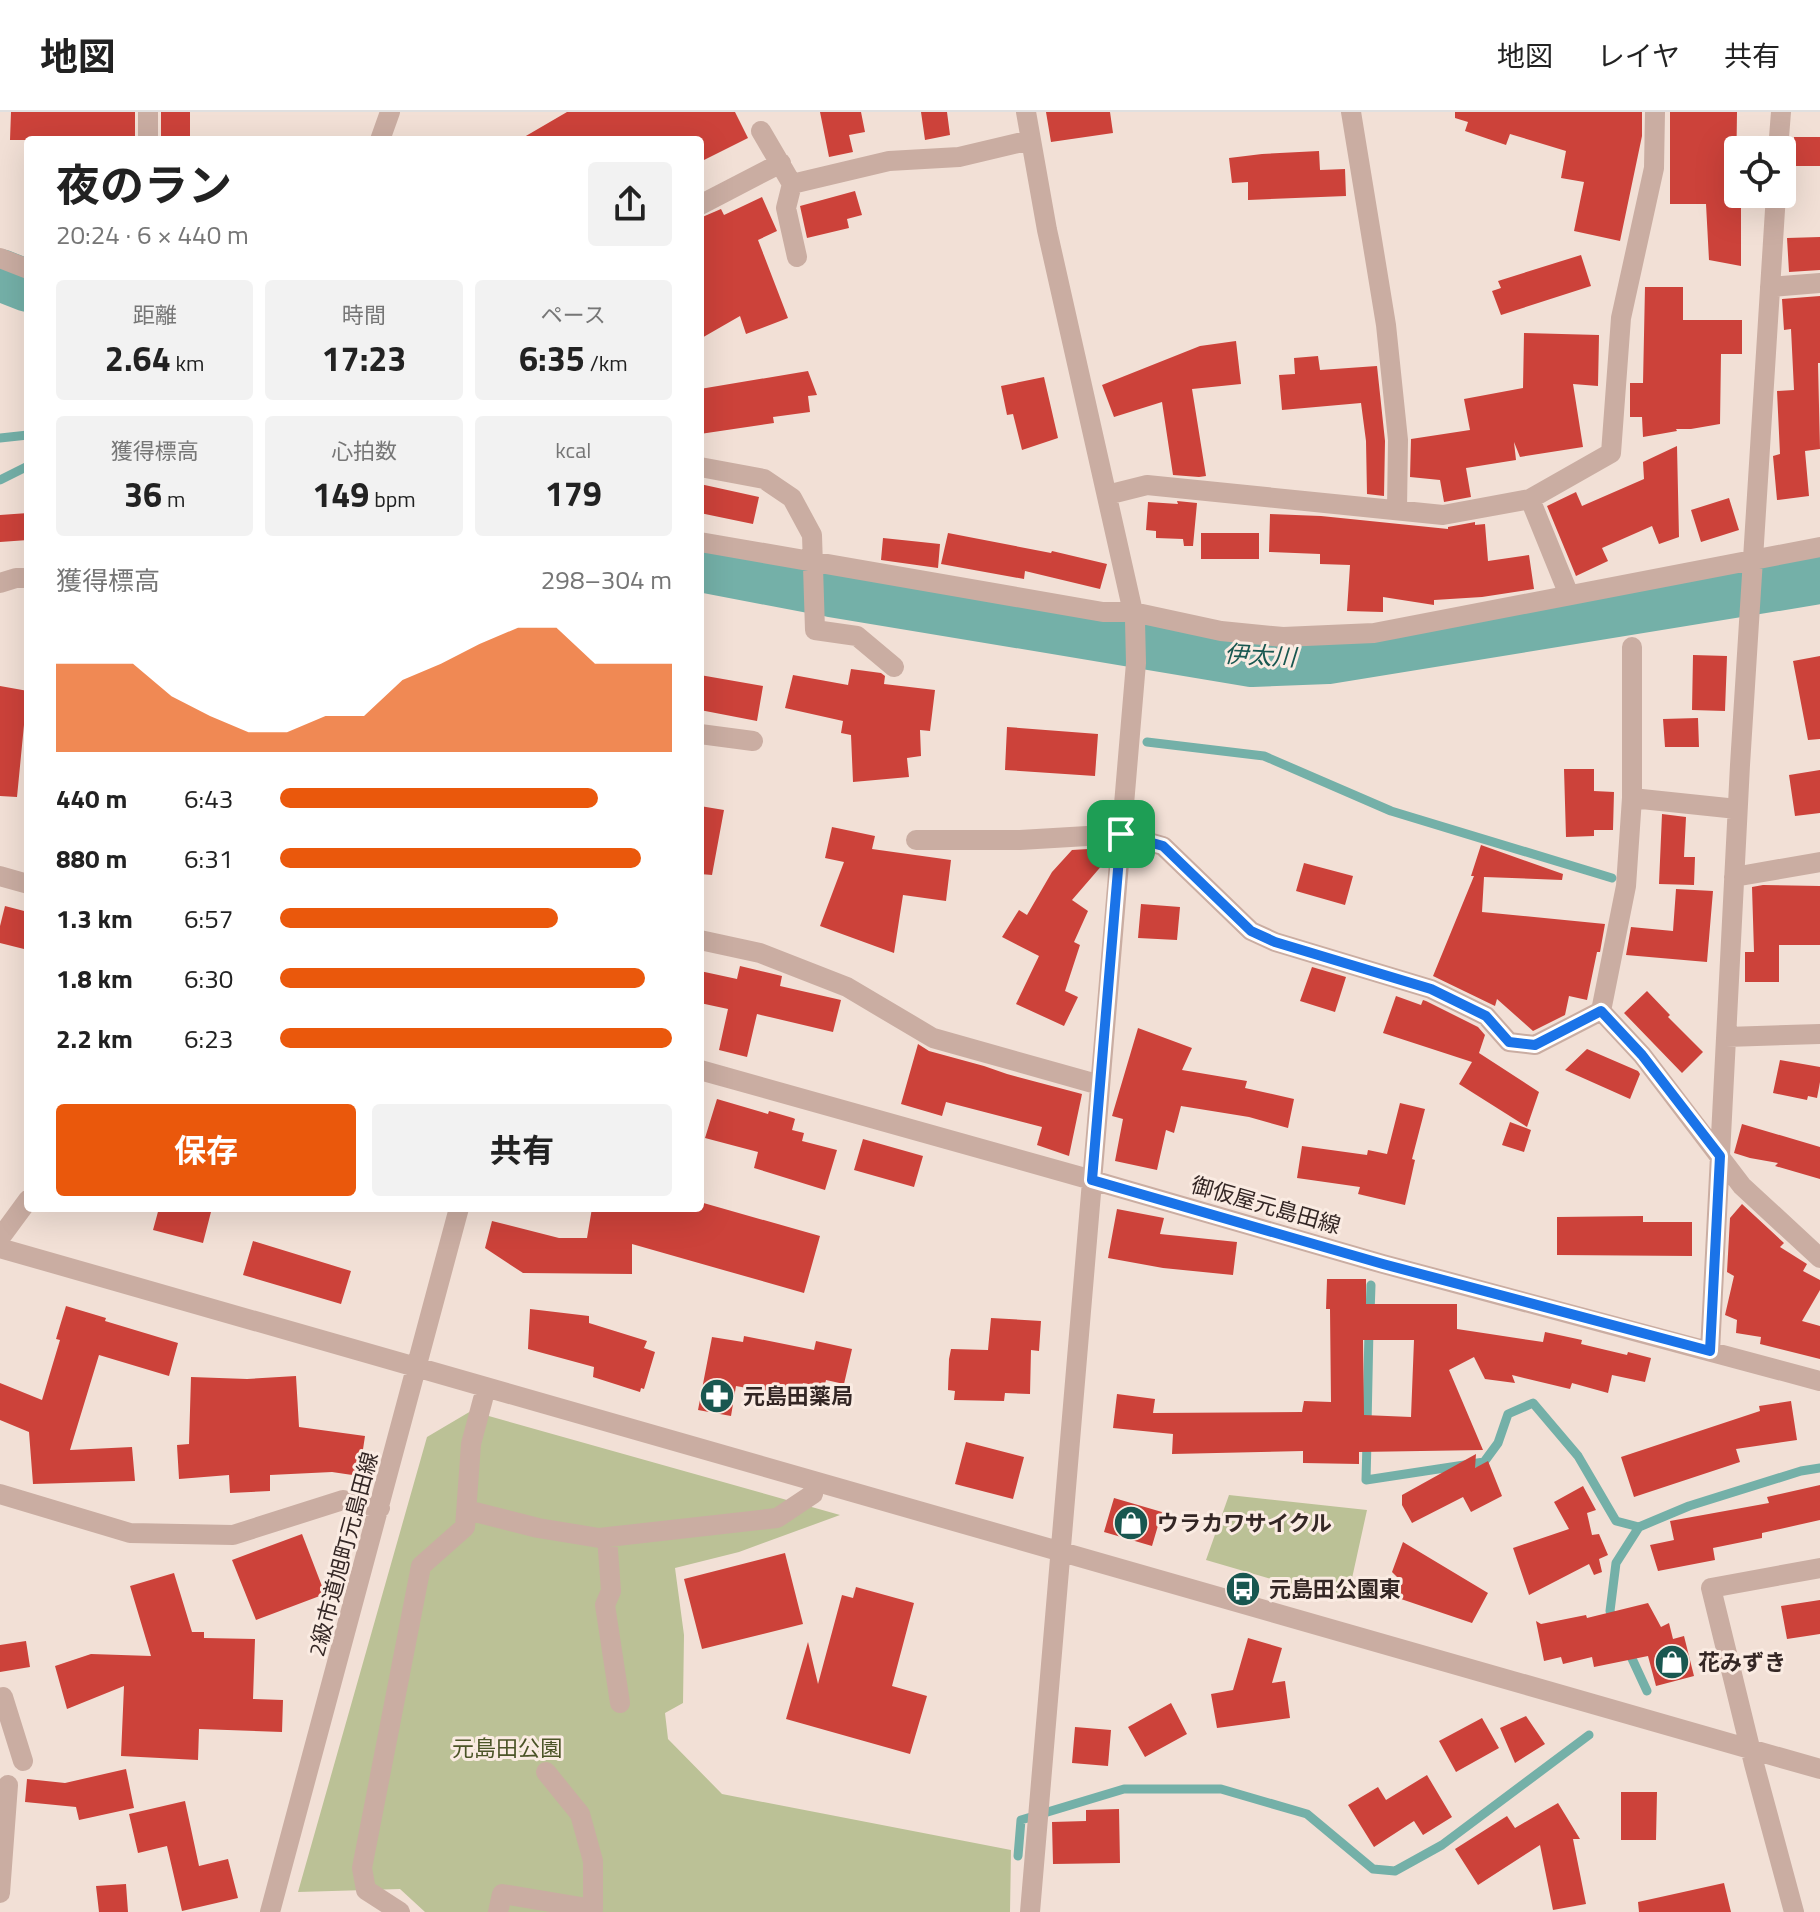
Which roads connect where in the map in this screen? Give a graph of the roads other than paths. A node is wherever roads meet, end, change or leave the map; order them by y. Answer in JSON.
{"nodes":[{"id":1,"x":148,"y":112,"type":"edge"},
{"id":2,"x":390,"y":112,"type":"edge"},
{"id":3,"x":1026,"y":112,"type":"edge"},
{"id":4,"x":1351,"y":112,"type":"edge"},
{"id":5,"x":1655,"y":112,"type":"edge"},
{"id":6,"x":1781,"y":112,"type":"edge"},
{"id":7,"x":761,"y":131,"type":"dead end"},
{"id":8,"x":148,"y":136,"type":"edge"},
{"id":9,"x":381,"y":136,"type":"edge"},
{"id":10,"x":1779,"y":136,"type":"edge"},
{"id":11,"x":1031,"y":140,"type":"junction"},
{"id":12,"x":781,"y":163,"type":"junction"},
{"id":13,"x":792,"y":184,"type":"junction"},
{"id":14,"x":704,"y":203,"type":"edge"},
{"id":15,"x":1775,"y":208,"type":"edge"},
{"id":16,"x":797,"y":257,"type":"dead end"},
{"id":17,"x":0,"y":258,"type":"edge"},
{"id":18,"x":24,"y":267,"type":"edge"},
{"id":19,"x":1820,"y":283,"type":"edge"},
{"id":20,"x":1770,"y":287,"type":"junction"},
{"id":21,"x":704,"y":468,"type":"edge"},
{"id":22,"x":1107,"y":495,"type":"junction"},
{"id":23,"x":1530,"y":499,"type":"junction"},
{"id":24,"x":1397,"y":510,"type":"junction"},
{"id":25,"x":704,"y":543,"type":"edge"},
{"id":26,"x":1820,"y":547,"type":"edge"},
{"id":27,"x":814,"y":563,"type":"junction"},
{"id":28,"x":1753,"y":564,"type":"junction"},
{"id":29,"x":24,"y":578,"type":"edge"},
{"id":30,"x":0,"y":583,"type":"edge"},
{"id":31,"x":1569,"y":595,"type":"junction"},
{"id":32,"x":1134,"y":616,"type":"junction"},
{"id":33,"x":1632,"y":647,"type":"dead end"},
{"id":34,"x":894,"y":667,"type":"dead end"},
{"id":35,"x":704,"y":735,"type":"edge"},
{"id":36,"x":753,"y":741,"type":"dead end"},
{"id":37,"x":1632,"y":798,"type":"junction"},
{"id":38,"x":1737,"y":809,"type":"junction"},
{"id":39,"x":1121,"y":834,"type":"junction"},
{"id":40,"x":916,"y":840,"type":"dead end"},
{"id":41,"x":1820,"y":862,"type":"edge"},
{"id":42,"x":0,"y":876,"type":"edge"},
{"id":43,"x":1734,"y":877,"type":"junction"},
{"id":44,"x":24,"y":883,"type":"edge"},
{"id":45,"x":704,"y":941,"type":"edge"},
{"id":46,"x":1601,"y":1011,"type":"junction"},
{"id":47,"x":1820,"y":1034,"type":"edge"},
{"id":48,"x":1726,"y":1037,"type":"junction"},
{"id":49,"x":704,"y":1071,"type":"edge"},
{"id":50,"x":1100,"y":1085,"type":"junction"},
{"id":51,"x":1720,"y":1156,"type":"junction"},
{"id":52,"x":1092,"y":1180,"type":"junction"},
{"id":53,"x":24,"y":1205,"type":"edge"},
{"id":54,"x":458,"y":1212,"type":"edge"},
{"id":55,"x":0,"y":1238,"type":"edge"},
{"id":56,"x":0,"y":1248,"type":"edge"},
{"id":57,"x":1820,"y":1258,"type":"edge"},
{"id":58,"x":1710,"y":1351,"type":"junction"},
{"id":59,"x":418,"y":1368,"type":"junction"},
{"id":60,"x":1820,"y":1381,"type":"edge"},
{"id":61,"x":483,"y":1399,"type":"dead end"},
{"id":62,"x":0,"y":1494,"type":"edge"},
{"id":63,"x":813,"y":1494,"type":"dead end"},
{"id":64,"x":380,"y":1508,"type":"junction"},
{"id":65,"x":467,"y":1510,"type":"junction"},
{"id":66,"x":607,"y":1537,"type":"junction"},
{"id":67,"x":1060,"y":1551,"type":"junction"},
{"id":68,"x":1820,"y":1568,"type":"edge"},
{"id":69,"x":0,"y":1698,"type":"edge"},
{"id":70,"x":620,"y":1703,"type":"dead end"},
{"id":71,"x":1751,"y":1750,"type":"junction"},
{"id":72,"x":23,"y":1761,"type":"dead end"},
{"id":73,"x":1820,"y":1769,"type":"edge"},
{"id":74,"x":546,"y":1772,"type":"dead end"},
{"id":75,"x":8,"y":1785,"type":"dead end"},
{"id":76,"x":0,"y":1893,"type":"edge"},
{"id":77,"x":270,"y":1912,"type":"edge"},
{"id":78,"x":400,"y":1912,"type":"edge"},
{"id":79,"x":498,"y":1912,"type":"edge"},
{"id":80,"x":1030,"y":1912,"type":"edge"},
{"id":81,"x":1794,"y":1912,"type":"edge"}],
"edges":[{"from":1,"to":8,"type":"street"},
{"from":2,"to":9,"type":"street"},
{"from":3,"to":11,"type":"street"},
{"from":4,"to":24,"type":"street"},
{"from":5,"to":23,"type":"street"},
{"from":6,"to":10,"type":"street"},
{"from":7,"to":12,"type":"street"},
{"from":11,"to":13,"type":"street"},
{"from":11,"to":22,"type":"street"},
{"from":12,"to":13,"type":"street"},
{"from":12,"to":14,"type":"street"},
{"from":13,"to":16,"type":"street"},
{"from":15,"to":20,"type":"street"},
{"from":17,"to":18,"type":"street"},
{"from":19,"to":20,"type":"street"},
{"from":20,"to":28,"type":"street"},
{"from":21,"to":27,"type":"street"},
{"from":22,"to":24,"type":"street"},
{"from":22,"to":32,"type":"street"},
{"from":23,"to":24,"type":"street"},
{"from":23,"to":31,"type":"street"},
{"from":25,"to":27,"type":"street"},
{"from":26,"to":28,"type":"street"},
{"from":27,"to":32,"type":"street"},
{"from":27,"to":34,"type":"street"},
{"from":28,"to":31,"type":"street"},
{"from":28,"to":38,"type":"street"},
{"from":29,"to":30,"type":"street"},
{"from":31,"to":32,"type":"street"},
{"from":32,"to":39,"type":"street"},
{"from":33,"to":37,"type":"street"},
{"from":35,"to":36,"type":"street"},
{"from":37,"to":38,"type":"street"},
{"from":37,"to":46,"type":"street"},
{"from":38,"to":43,"type":"street"},
{"from":39,"to":40,"type":"street"},
{"from":39,"to":46,"type":"street"},
{"from":39,"to":50,"type":"street"},
{"from":41,"to":43,"type":"street"},
{"from":42,"to":44,"type":"street"},
{"from":43,"to":48,"type":"street"},
{"from":45,"to":50,"type":"street"},
{"from":46,"to":51,"type":"street"},
{"from":47,"to":48,"type":"street"},
{"from":48,"to":51,"type":"street"},
{"from":49,"to":52,"type":"street","name":"御仮屋元島田線"},
{"from":50,"to":52,"type":"street"},
{"from":51,"to":57,"type":"street"},
{"from":51,"to":58,"type":"street"},
{"from":52,"to":58,"type":"street","name":"御仮屋元島田線"},
{"from":52,"to":67,"type":"street"},
{"from":53,"to":55,"type":"street"},
{"from":54,"to":59,"type":"street","name":"2級市道旭町元島田線"},
{"from":56,"to":59,"type":"street"},
{"from":58,"to":60,"type":"street","name":"御仮屋元島田線"},
{"from":59,"to":64,"type":"street","name":"2級市道旭町元島田線"},
{"from":59,"to":67,"type":"street"},
{"from":61,"to":65,"type":"street"},
{"from":62,"to":64,"type":"street"},
{"from":63,"to":66,"type":"street"},
{"from":64,"to":77,"type":"street","name":"2級市道旭町元島田線"},
{"from":65,"to":66,"type":"street"},
{"from":65,"to":78,"type":"street"},
{"from":66,"to":70,"type":"street"},
{"from":67,"to":71,"type":"street"},
{"from":67,"to":80,"type":"street"},
{"from":68,"to":71,"type":"street"},
{"from":69,"to":72,"type":"street"},
{"from":71,"to":73,"type":"street"},
{"from":71,"to":81,"type":"street"},
{"from":74,"to":79,"type":"street"},
{"from":75,"to":76,"type":"street"}]}
